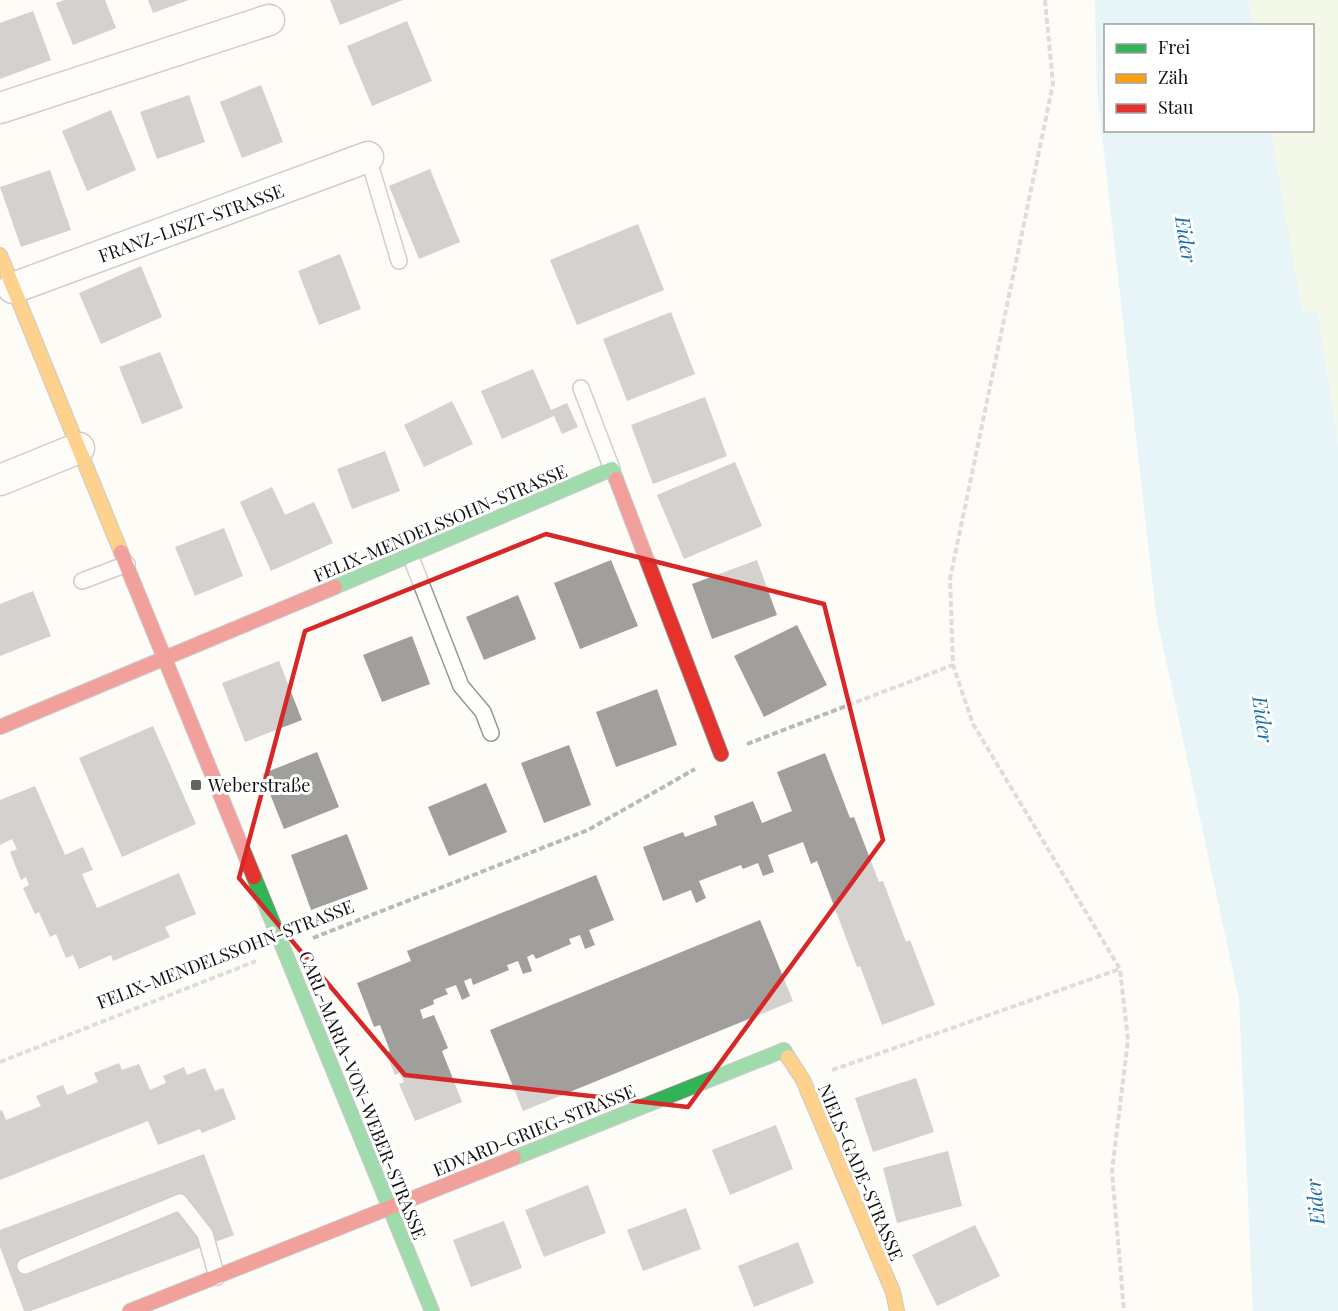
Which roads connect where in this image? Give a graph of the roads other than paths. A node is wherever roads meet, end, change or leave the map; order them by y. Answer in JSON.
{"nodes":[{"id":1,"x":269,"y":20,"type":"dead end"},
{"id":2,"x":0,"y":108,"type":"edge"},
{"id":3,"x":368,"y":158,"type":"joint"},
{"id":4,"x":0,"y":255,"type":"edge"},
{"id":5,"x":399,"y":261,"type":"dead end"},
{"id":6,"x":13,"y":288,"type":"junction"},
{"id":7,"x":581,"y":388,"type":"dead end"},
{"id":8,"x":79,"y":448,"type":"junction"},
{"id":9,"x":612,"y":469,"type":"junction"},
{"id":10,"x":0,"y":480,"type":"edge"},
{"id":11,"x":410,"y":555,"type":"junction"},
{"id":12,"x":127,"y":564,"type":"junction"},
{"id":13,"x":82,"y":581,"type":"dead end"},
{"id":14,"x":165,"y":659,"type":"junction"},
{"id":15,"x":0,"y":727,"type":"edge"},
{"id":16,"x":491,"y":733,"type":"dead end"},
{"id":17,"x":721,"y":754,"type":"road end"},
{"id":18,"x":784,"y":1050,"type":"joint"},
{"id":19,"x":390,"y":1207,"type":"junction"},
{"id":20,"x":25,"y":1266,"type":"dead end"},
{"id":21,"x":217,"y":1277,"type":"junction"},
{"id":22,"x":165,"y":1304,"type":"edge"},
{"id":23,"x":130,"y":1311,"type":"edge"},
{"id":24,"x":432,"y":1311,"type":"edge"},
{"id":25,"x":897,"y":1311,"type":"edge"}],
"edges":[{"from":1,"to":2,"type":"street"},
{"from":3,"to":5,"type":"lane"},
{"from":3,"to":6,"type":"street","name":"FRANZ-LISZT-STRASSE"},
{"from":4,"to":6,"type":"street"},
{"from":6,"to":8,"type":"street"},
{"from":7,"to":9,"type":"lane"},
{"from":8,"to":10,"type":"street"},
{"from":8,"to":12,"type":"street"},
{"from":9,"to":11,"type":"street","name":"FELIX-MENDELSSOHN-STRASSE"},
{"from":9,"to":17,"type":"street"},
{"from":11,"to":14,"type":"street","name":"FELIX-MENDELSSOHN-STRASSE"},
{"from":11,"to":16,"type":"lane"},
{"from":12,"to":13,"type":"lane"},
{"from":12,"to":14,"type":"street"},
{"from":14,"to":15,"type":"street","name":"FELIX-MENDELSSOHN-STRASSE"},
{"from":14,"to":19,"type":"street","name":"CARL-MARIA-VON-WEBER-STRASSE"},
{"from":18,"to":19,"type":"street","name":"EDVARD-GRIEG-STRASSE"},
{"from":18,"to":25,"type":"street","name":"NIELS-GADE-STRASSE"},
{"from":19,"to":21,"type":"street","name":"EDVARD-GRIEG-STRASSE"},
{"from":19,"to":24,"type":"street","name":"CARL-MARIA-VON-WEBER-STRASSE"},
{"from":20,"to":21,"type":"lane"},
{"from":21,"to":22,"type":"street","name":"EDVARD-GRIEG-STRASSE"},
{"from":22,"to":23,"type":"street","name":"EDVARD-GRIEG-STRASSE"}]}
